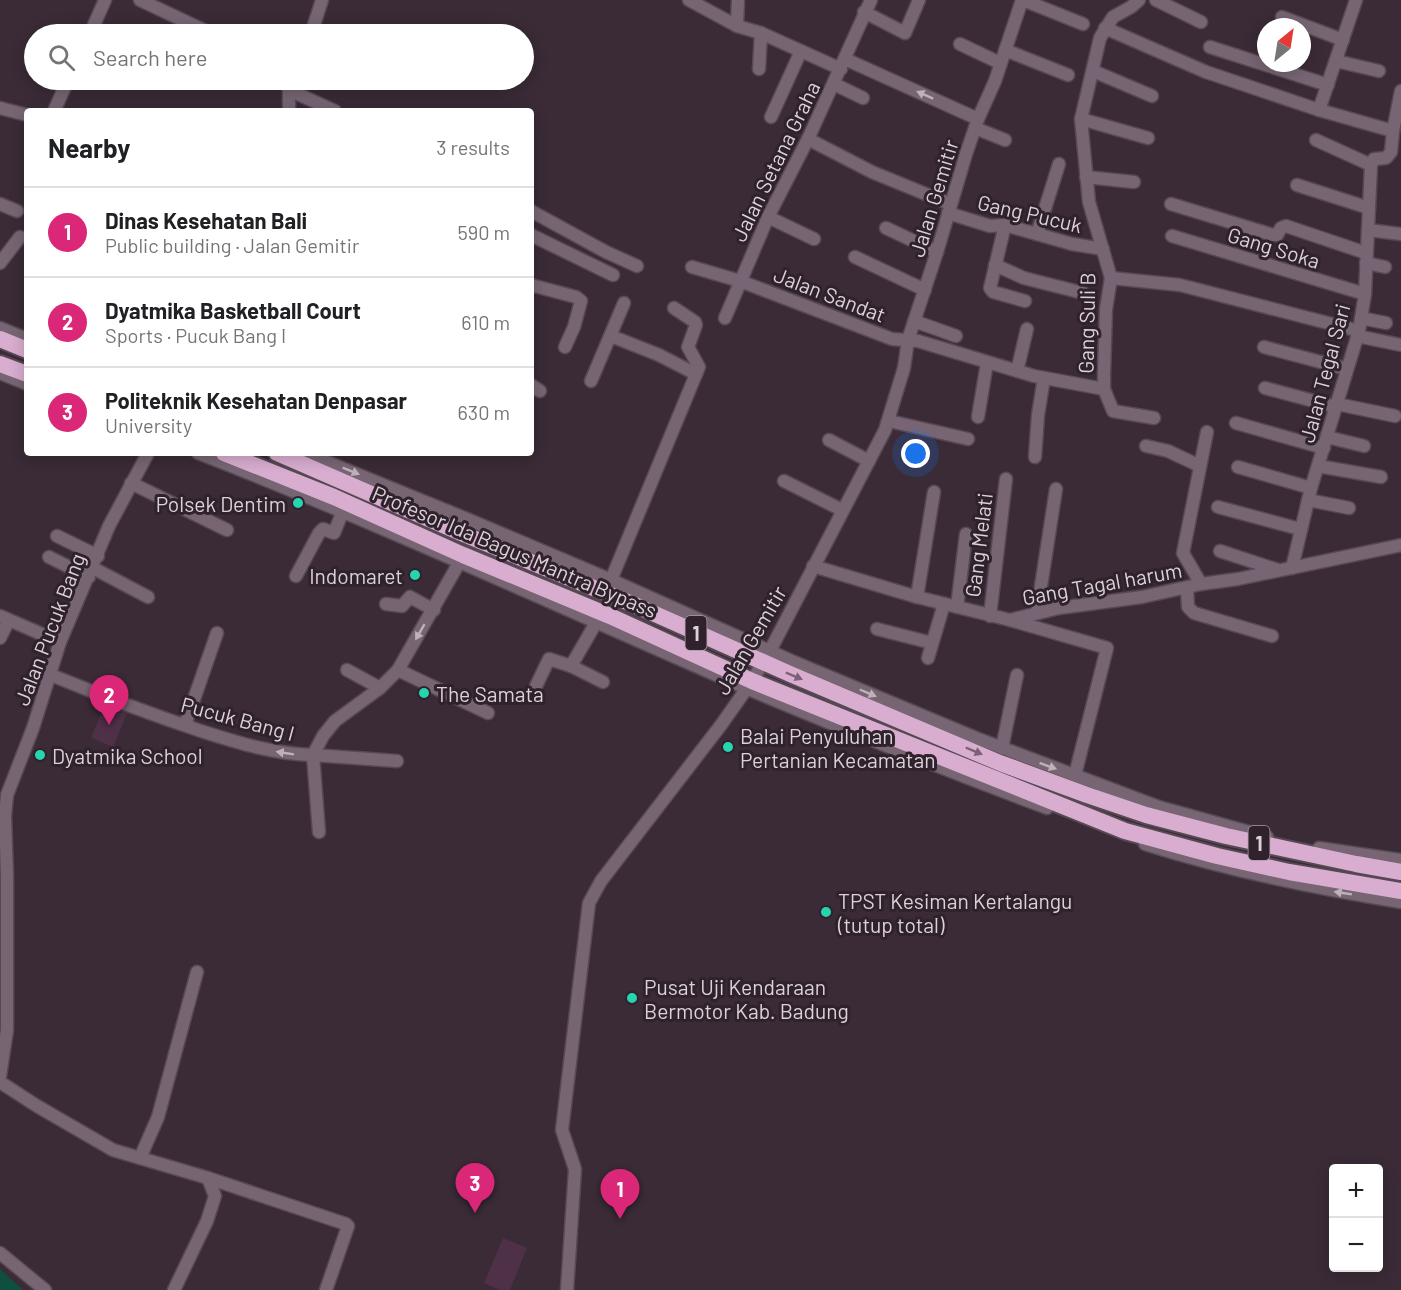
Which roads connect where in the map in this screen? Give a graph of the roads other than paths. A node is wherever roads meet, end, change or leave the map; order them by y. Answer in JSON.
{"nodes":[{"id":1,"x":105,"y":0,"type":"edge"},
{"id":2,"x":140,"y":0,"type":"edge"},
{"id":3,"x":322,"y":0,"type":"edge"},
{"id":4,"x":689,"y":0,"type":"edge"},
{"id":5,"x":738,"y":0,"type":"edge"},
{"id":6,"x":871,"y":0,"type":"edge"},
{"id":7,"x":919,"y":0,"type":"edge"},
{"id":8,"x":1023,"y":0,"type":"edge"},
{"id":9,"x":1139,"y":0,"type":"edge"},
{"id":10,"x":1156,"y":0,"type":"edge"},
{"id":11,"x":1356,"y":0,"type":"edge"},
{"id":12,"x":864,"y":12,"type":"junction"},
{"id":13,"x":1282,"y":17,"type":"dead end"},
{"id":14,"x":1201,"y":22,"type":"dead end"},
{"id":15,"x":94,"y":24,"type":"edge"},
{"id":16,"x":191,"y":24,"type":"edge"},
{"id":17,"x":314,"y":24,"type":"edge"},
{"id":18,"x":1083,"y":24,"type":"dead end"},
{"id":19,"x":737,"y":26,"type":"junction"},
{"id":20,"x":1105,"y":28,"type":"junction"},
{"id":21,"x":761,"y":33,"type":"junction"},
{"id":22,"x":1343,"y":40,"type":"junction"},
{"id":23,"x":960,"y":45,"type":"dead end"},
{"id":24,"x":1210,"y":47,"type":"dead end"},
{"id":25,"x":1005,"y":50,"type":"junction"},
{"id":26,"x":801,"y":51,"type":"junction"},
{"id":27,"x":1336,"y":61,"type":"junction"},
{"id":28,"x":1000,"y":63,"type":"junction"},
{"id":29,"x":843,"y":64,"type":"junction"},
{"id":30,"x":759,"y":69,"type":"dead end"},
{"id":31,"x":1093,"y":71,"type":"junction"},
{"id":32,"x":1379,"y":71,"type":"dead end"},
{"id":33,"x":1068,"y":75,"type":"dead end"},
{"id":34,"x":834,"y":84,"type":"junction"},
{"id":35,"x":1328,"y":85,"type":"junction"},
{"id":36,"x":63,"y":90,"type":"edge"},
{"id":37,"x":288,"y":90,"type":"edge"},
{"id":38,"x":298,"y":90,"type":"edge"},
{"id":39,"x":1401,"y":91,"type":"edge"},
{"id":40,"x":1152,"y":96,"type":"dead end"},
{"id":41,"x":863,"y":98,"type":"dead end"},
{"id":42,"x":0,"y":108,"type":"edge"},
{"id":43,"x":55,"y":108,"type":"edge"},
{"id":44,"x":290,"y":108,"type":"edge"},
{"id":45,"x":330,"y":108,"type":"edge"},
{"id":46,"x":1319,"y":110,"type":"junction"},
{"id":47,"x":24,"y":114,"type":"edge"},
{"id":48,"x":771,"y":117,"type":"dead end"},
{"id":49,"x":1081,"y":119,"type":"junction"},
{"id":50,"x":976,"y":124,"type":"junction"},
{"id":51,"x":1395,"y":136,"type":"edge"},
{"id":52,"x":1148,"y":138,"type":"dead end"},
{"id":53,"x":808,"y":139,"type":"junction"},
{"id":54,"x":1005,"y":140,"type":"dead end"},
{"id":55,"x":1316,"y":140,"type":"dead end"},
{"id":56,"x":1059,"y":164,"type":"dead end"},
{"id":57,"x":1371,"y":165,"type":"junction"},
{"id":58,"x":1086,"y":177,"type":"junction"},
{"id":59,"x":1134,"y":182,"type":"dead end"},
{"id":60,"x":1297,"y":185,"type":"dead end"},
{"id":61,"x":0,"y":204,"type":"edge"},
{"id":62,"x":1171,"y":204,"type":"dead end"},
{"id":63,"x":1369,"y":208,"type":"junction"},
{"id":64,"x":949,"y":209,"type":"junction"},
{"id":65,"x":17,"y":211,"type":"dead end"},
{"id":66,"x":534,"y":214,"type":"edge"},
{"id":67,"x":768,"y":217,"type":"junction"},
{"id":68,"x":1005,"y":225,"type":"junction"},
{"id":69,"x":886,"y":228,"type":"dead end"},
{"id":70,"x":1368,"y":230,"type":"junction"},
{"id":71,"x":1037,"y":234,"type":"junction"},
{"id":72,"x":1401,"y":234,"type":"edge"},
{"id":73,"x":20,"y":237,"type":"dead end"},
{"id":74,"x":534,"y":237,"type":"edge"},
{"id":75,"x":1172,"y":237,"type":"dead end"},
{"id":76,"x":814,"y":239,"type":"dead end"},
{"id":77,"x":1103,"y":249,"type":"junction"},
{"id":78,"x":937,"y":252,"type":"junction"},
{"id":79,"x":855,"y":257,"type":"dead end"},
{"id":80,"x":1366,"y":258,"type":"junction"},
{"id":81,"x":0,"y":263,"type":"edge"},
{"id":82,"x":637,"y":266,"type":"dead end"},
{"id":83,"x":995,"y":266,"type":"junction"},
{"id":84,"x":692,"y":267,"type":"dead end"},
{"id":85,"x":1385,"y":267,"type":"dead end"},
{"id":86,"x":613,"y":275,"type":"dead end"},
{"id":87,"x":1111,"y":278,"type":"junction"},
{"id":88,"x":740,"y":281,"type":"junction"},
{"id":89,"x":534,"y":286,"type":"edge"},
{"id":90,"x":925,"y":290,"type":"junction"},
{"id":91,"x":1083,"y":293,"type":"dead end"},
{"id":92,"x":1365,"y":294,"type":"junction"},
{"id":93,"x":1025,"y":301,"type":"dead end"},
{"id":94,"x":624,"y":303,"type":"dead end"},
{"id":95,"x":674,"y":308,"type":"dead end"},
{"id":96,"x":725,"y":318,"type":"dead end"},
{"id":97,"x":1361,"y":318,"type":"junction"},
{"id":98,"x":914,"y":321,"type":"junction"},
{"id":99,"x":1386,"y":323,"type":"dead end"},
{"id":100,"x":0,"y":328,"type":"edge"},
{"id":101,"x":1027,"y":329,"type":"dead end"},
{"id":102,"x":1358,"y":334,"type":"junction"},
{"id":103,"x":611,"y":336,"type":"junction"},
{"id":104,"x":956,"y":336,"type":"dead end"},
{"id":105,"x":24,"y":338,"type":"edge"},
{"id":106,"x":0,"y":339,"type":"edge"},
{"id":107,"x":915,"y":344,"type":"junction"},
{"id":108,"x":1401,"y":345,"type":"edge"},
{"id":109,"x":565,"y":347,"type":"dead end"},
{"id":110,"x":1264,"y":347,"type":"dead end"},
{"id":111,"x":24,"y":349,"type":"edge"},
{"id":112,"x":987,"y":363,"type":"junction"},
{"id":113,"x":0,"y":364,"type":"edge"},
{"id":114,"x":1347,"y":369,"type":"junction"},
{"id":115,"x":1017,"y":371,"type":"junction"},
{"id":116,"x":0,"y":373,"type":"edge"},
{"id":117,"x":24,"y":373,"type":"edge"},
{"id":118,"x":696,"y":374,"type":"junction"},
{"id":119,"x":1044,"y":378,"type":"junction"},
{"id":120,"x":591,"y":381,"type":"dead end"},
{"id":121,"x":24,"y":383,"type":"edge"},
{"id":122,"x":1265,"y":388,"type":"dead end"},
{"id":123,"x":1104,"y":389,"type":"junction"},
{"id":124,"x":1337,"y":406,"type":"junction"},
{"id":125,"x":1395,"y":416,"type":"dead end"},
{"id":126,"x":978,"y":417,"type":"dead end"},
{"id":127,"x":1154,"y":418,"type":"dead end"},
{"id":128,"x":889,"y":421,"type":"junction"},
{"id":129,"x":1236,"y":423,"type":"dead end"},
{"id":130,"x":1207,"y":432,"type":"dead end"},
{"id":131,"x":968,"y":439,"type":"dead end"},
{"id":132,"x":829,"y":440,"type":"dead end"},
{"id":133,"x":1326,"y":442,"type":"junction"},
{"id":134,"x":1146,"y":446,"type":"dead end"},
{"id":135,"x":1364,"y":446,"type":"dead end"},
{"id":136,"x":146,"y":456,"type":"edge"},
{"id":137,"x":206,"y":456,"type":"edge"},
{"id":138,"x":231,"y":456,"type":"edge"},
{"id":139,"x":269,"y":456,"type":"edge"},
{"id":140,"x":285,"y":456,"type":"edge"},
{"id":141,"x":312,"y":456,"type":"edge"},
{"id":142,"x":1035,"y":457,"type":"dead end"},
{"id":143,"x":869,"y":461,"type":"junction"},
{"id":144,"x":1200,"y":466,"type":"junction"},
{"id":145,"x":1318,"y":466,"type":"junction"},
{"id":146,"x":1238,"y":467,"type":"dead end"},
{"id":147,"x":266,"y":470,"type":"junction"},
{"id":148,"x":1381,"y":477,"type":"dead end"},
{"id":149,"x":1006,"y":479,"type":"dead end"},
{"id":150,"x":784,"y":481,"type":"dead end"},
{"id":151,"x":131,"y":483,"type":"junction"},
{"id":152,"x":1056,"y":489,"type":"dead end"},
{"id":153,"x":934,"y":492,"type":"dead end"},
{"id":154,"x":1309,"y":494,"type":"junction"},
{"id":155,"x":1218,"y":507,"type":"dead end"},
{"id":156,"x":1349,"y":508,"type":"dead end"},
{"id":157,"x":842,"y":510,"type":"junction"},
{"id":158,"x":343,"y":511,"type":"junction"},
{"id":159,"x":464,"y":526,"type":"junction"},
{"id":160,"x":227,"y":530,"type":"dead end"},
{"id":161,"x":1300,"y":530,"type":"junction"},
{"id":162,"x":966,"y":534,"type":"dead end"},
{"id":163,"x":57,"y":536,"type":"dead end"},
{"id":164,"x":1401,"y":545,"type":"edge"},
{"id":165,"x":1220,"y":551,"type":"dead end"},
{"id":166,"x":98,"y":556,"type":"junction"},
{"id":167,"x":49,"y":557,"type":"dead end"},
{"id":168,"x":461,"y":559,"type":"junction"},
{"id":169,"x":813,"y":566,"type":"junction"},
{"id":170,"x":1292,"y":568,"type":"junction"},
{"id":171,"x":1279,"y":571,"type":"junction"},
{"id":172,"x":91,"y":573,"type":"junction"},
{"id":173,"x":296,"y":576,"type":"dead end"},
{"id":174,"x":611,"y":580,"type":"junction"},
{"id":175,"x":1201,"y":584,"type":"junction"},
{"id":176,"x":1187,"y":588,"type":"junction"},
{"id":177,"x":148,"y":597,"type":"dead end"},
{"id":178,"x":917,"y":597,"type":"junction"},
{"id":179,"x":386,"y":604,"type":"dead end"},
{"id":180,"x":944,"y":604,"type":"junction"},
{"id":181,"x":957,"y":607,"type":"junction"},
{"id":182,"x":434,"y":610,"type":"junction"},
{"id":183,"x":1043,"y":611,"type":"junction"},
{"id":184,"x":990,"y":616,"type":"junction"},
{"id":185,"x":5,"y":618,"type":"edge"},
{"id":186,"x":1010,"y":620,"type":"junction"},
{"id":187,"x":597,"y":621,"type":"junction"},
{"id":188,"x":877,"y":629,"type":"dead end"},
{"id":189,"x":1046,"y":630,"type":"junction"},
{"id":190,"x":217,"y":633,"type":"dead end"},
{"id":191,"x":1272,"y":636,"type":"dead end"},
{"id":192,"x":0,"y":638,"type":"edge"},
{"id":193,"x":60,"y":642,"type":"junction"},
{"id":194,"x":932,"y":643,"type":"junction"},
{"id":195,"x":766,"y":657,"type":"junction"},
{"id":196,"x":928,"y":658,"type":"dead end"},
{"id":197,"x":571,"y":666,"type":"junction"},
{"id":198,"x":347,"y":670,"type":"dead end"},
{"id":199,"x":398,"y":670,"type":"junction"},
{"id":200,"x":51,"y":675,"type":"junction"},
{"id":201,"x":1017,"y":675,"type":"dead end"},
{"id":202,"x":603,"y":682,"type":"dead end"},
{"id":203,"x":750,"y":685,"type":"junction"},
{"id":204,"x":536,"y":686,"type":"dead end"},
{"id":205,"x":380,"y":688,"type":"junction"},
{"id":206,"x":488,"y":713,"type":"dead end"},
{"id":207,"x":185,"y":725,"type":"junction"},
{"id":208,"x":1002,"y":748,"type":"junction"},
{"id":209,"x":313,"y":756,"type":"junction"},
{"id":210,"x":397,"y":760,"type":"dead end"},
{"id":211,"x":1075,"y":775,"type":"junction"},
{"id":212,"x":1113,"y":790,"type":"junction"},
{"id":213,"x":1118,"y":806,"type":"junction"},
{"id":214,"x":2,"y":832,"type":"edge"},
{"id":215,"x":319,"y":832,"type":"dead end"},
{"id":216,"x":1401,"y":860,"type":"edge"},
{"id":217,"x":1401,"y":872,"type":"edge"},
{"id":218,"x":1401,"y":891,"type":"edge"},
{"id":219,"x":1401,"y":902,"type":"edge"},
{"id":220,"x":197,"y":972,"type":"dead end"},
{"id":221,"x":0,"y":1076,"type":"edge"},
{"id":222,"x":0,"y":1082,"type":"edge"},
{"id":223,"x":140,"y":1158,"type":"junction"},
{"id":224,"x":208,"y":1178,"type":"junction"},
{"id":225,"x":0,"y":1253,"type":"edge"},
{"id":226,"x":45,"y":1290,"type":"edge"},
{"id":227,"x":174,"y":1290,"type":"edge"},
{"id":228,"x":326,"y":1290,"type":"edge"},
{"id":229,"x":567,"y":1290,"type":"edge"}],
"edges":[{"from":1,"to":15,"type":"street"},
{"from":2,"to":16,"type":"street"},
{"from":3,"to":17,"type":"street"},
{"from":4,"to":19,"type":"street"},
{"from":5,"to":19,"type":"street"},
{"from":6,"to":12,"type":"street"},
{"from":7,"to":12,"type":"street"},
{"from":8,"to":18,"type":"street"},
{"from":8,"to":25,"type":"street","name":"Jalan Gemitir"},
{"from":9,"to":20,"type":"street"},
{"from":10,"to":14,"type":"street"},
{"from":11,"to":22,"type":"street"},
{"from":12,"to":29,"type":"street"},
{"from":13,"to":22,"type":"street"},
{"from":19,"to":21,"type":"street"},
{"from":20,"to":31,"type":"street","name":"Gang Suli B"},
{"from":20,"to":46,"type":"street"},
{"from":21,"to":26,"type":"street"},
{"from":21,"to":30,"type":"street"},
{"from":22,"to":27,"type":"street"},
{"from":23,"to":28,"type":"street"},
{"from":24,"to":35,"type":"street"},
{"from":25,"to":28,"type":"street","name":"Jalan Gemitir"},
{"from":25,"to":33,"type":"street"},
{"from":26,"to":29,"type":"street"},
{"from":26,"to":48,"type":"street"},
{"from":27,"to":32,"type":"street"},
{"from":27,"to":35,"type":"street"},
{"from":28,"to":50,"type":"street","name":"Jalan Gemitir"},
{"from":29,"to":34,"type":"street","name":"Jalan Setana Graha"},
{"from":50,"to":29,"type":"street","one_way":true},
{"from":31,"to":40,"type":"street"},
{"from":31,"to":49,"type":"street","name":"Gang Suli B"},
{"from":34,"to":41,"type":"street"},
{"from":34,"to":53,"type":"street","name":"Jalan Setana Graha"},
{"from":35,"to":46,"type":"street"},
{"from":36,"to":43,"type":"street"},
{"from":37,"to":44,"type":"street"},
{"from":38,"to":45,"type":"street"},
{"from":39,"to":51,"type":"street"},
{"from":42,"to":47,"type":"street"},
{"from":46,"to":51,"type":"street"},
{"from":49,"to":52,"type":"street"},
{"from":49,"to":58,"type":"street","name":"Gang Suli B"},
{"from":50,"to":54,"type":"street"},
{"from":50,"to":64,"type":"street","name":"Jalan Gemitir"},
{"from":51,"to":57,"type":"street"},
{"from":53,"to":64,"type":"street","name":"Gang Pucuk"},
{"from":53,"to":67,"type":"street","name":"Jalan Setana Graha"},
{"from":55,"to":57,"type":"street"},
{"from":56,"to":71,"type":"street"},
{"from":57,"to":63,"type":"street","name":"Jalan Tegal Sari"},
{"from":58,"to":59,"type":"street"},
{"from":58,"to":77,"type":"street","name":"Gang Suli B"},
{"from":60,"to":63,"type":"street"},
{"from":61,"to":65,"type":"street"},
{"from":62,"to":80,"type":"street"},
{"from":63,"to":70,"type":"street","name":"Jalan Tegal Sari"},
{"from":64,"to":68,"type":"street","name":"Gang Pucuk"},
{"from":64,"to":78,"type":"street","name":"Jalan Gemitir"},
{"from":66,"to":82,"type":"street"},
{"from":67,"to":76,"type":"street"},
{"from":67,"to":88,"type":"street","name":"Jalan Setana Graha"},
{"from":68,"to":71,"type":"street","name":"Gang Pucuk"},
{"from":68,"to":83,"type":"street"},
{"from":69,"to":78,"type":"street"},
{"from":70,"to":72,"type":"street"},
{"from":70,"to":80,"type":"street","name":"Jalan Tegal Sari"},
{"from":71,"to":77,"type":"street","name":"Gang Pucuk"},
{"from":73,"to":81,"type":"street"},
{"from":74,"to":86,"type":"street"},
{"from":75,"to":92,"type":"street","name":"Gang Soka"},
{"from":77,"to":87,"type":"street","name":"Gang Suli B"},
{"from":78,"to":90,"type":"street","name":"Jalan Gemitir"},
{"from":79,"to":90,"type":"street"},
{"from":80,"to":85,"type":"street"},
{"from":80,"to":92,"type":"street","name":"Jalan Tegal Sari"},
{"from":83,"to":91,"type":"street"},
{"from":83,"to":93,"type":"street"},
{"from":84,"to":88,"type":"street","name":"Jalan Sandat"},
{"from":87,"to":102,"type":"street"},
{"from":87,"to":123,"type":"street","name":"Gang Suli B"},
{"from":88,"to":96,"type":"street","name":"Jalan Setana Graha"},
{"from":88,"to":107,"type":"street","name":"Jalan Sandat"},
{"from":89,"to":109,"type":"street"},
{"from":90,"to":98,"type":"street","name":"Jalan Gemitir"},
{"from":92,"to":97,"type":"street","name":"Jalan Tegal Sari"},
{"from":94,"to":103,"type":"street"},
{"from":95,"to":118,"type":"street"},
{"from":97,"to":99,"type":"street"},
{"from":97,"to":102,"type":"street","name":"Jalan Tegal Sari"},
{"from":98,"to":104,"type":"street"},
{"from":98,"to":107,"type":"street","name":"Jalan Gemitir"},
{"from":100,"to":105,"type":"street"},
{"from":101,"to":115,"type":"street"},
{"from":102,"to":108,"type":"street"},
{"from":102,"to":114,"type":"street","name":"Jalan Tegal Sari"},
{"from":103,"to":118,"type":"street"},
{"from":103,"to":120,"type":"street"},
{"from":106,"to":111,"type":"highway"},
{"from":107,"to":112,"type":"street","name":"Jalan Sandat"},
{"from":107,"to":128,"type":"street","name":"Jalan Gemitir"},
{"from":110,"to":114,"type":"street"},
{"from":112,"to":115,"type":"street","name":"Jalan Sandat"},
{"from":112,"to":126,"type":"street"},
{"from":113,"to":117,"type":"highway"},
{"from":114,"to":124,"type":"street","name":"Jalan Tegal Sari"},
{"from":115,"to":119,"type":"street","name":"Jalan Sandat"},
{"from":116,"to":121,"type":"street"},
{"from":118,"to":174,"type":"street"},
{"from":119,"to":123,"type":"street","name":"Jalan Sandat"},
{"from":119,"to":142,"type":"street"},
{"from":122,"to":124,"type":"street"},
{"from":123,"to":127,"type":"street","name":"Gang Suli B"},
{"from":124,"to":125,"type":"street"},
{"from":124,"to":133,"type":"street","name":"Jalan Tegal Sari"},
{"from":128,"to":131,"type":"street"},
{"from":128,"to":143,"type":"street","name":"Jalan Gemitir"},
{"from":129,"to":133,"type":"street"},
{"from":130,"to":144,"type":"street"},
{"from":132,"to":143,"type":"street"},
{"from":133,"to":135,"type":"street"},
{"from":133,"to":145,"type":"street","name":"Jalan Tegal Sari"},
{"from":134,"to":144,"type":"street"},
{"from":136,"to":151,"type":"street","name":"Jalan Pucuk Bang"},
{"from":137,"to":158,"type":"street"},
{"from":138,"to":147,"type":"highway","name":"Profesor Ida Bagus Mantra Bypass","number":"1"},
{"from":139,"to":147,"type":"highway"},
{"from":140,"to":159,"type":"highway","name":"Profesor Ida Bagus Mantra Bypass","number":"1"},
{"from":141,"to":159,"type":"street","one_way":true},
{"from":143,"to":157,"type":"street","name":"Jalan Gemitir"},
{"from":144,"to":175,"type":"street"},
{"from":145,"to":148,"type":"street"},
{"from":145,"to":154,"type":"street","name":"Jalan Tegal Sari"},
{"from":146,"to":154,"type":"street"},
{"from":147,"to":168,"type":"highway","name":"Profesor Ida Bagus Mantra Bypass","number":"1"},
{"from":149,"to":184,"type":"street","name":"Gang Melati"},
{"from":150,"to":157,"type":"street"},
{"from":151,"to":160,"type":"street"},
{"from":151,"to":166,"type":"street","name":"Jalan Pucuk Bang"},
{"from":152,"to":183,"type":"street"},
{"from":153,"to":178,"type":"street"},
{"from":154,"to":156,"type":"street"},
{"from":154,"to":161,"type":"street","name":"Jalan Tegal Sari"},
{"from":155,"to":161,"type":"street"},
{"from":157,"to":169,"type":"street","name":"Jalan Gemitir"},
{"from":158,"to":168,"type":"street"},
{"from":158,"to":173,"type":"street"},
{"from":159,"to":174,"type":"street"},
{"from":159,"to":195,"type":"highway","name":"Profesor Ida Bagus Mantra Bypass","number":"1"},
{"from":161,"to":170,"type":"street","name":"Jalan Tegal Sari"},
{"from":162,"to":181,"type":"street"},
{"from":163,"to":166,"type":"street"},
{"from":164,"to":170,"type":"street","name":"Gang Tagal harum"},
{"from":165,"to":171,"type":"street"},
{"from":166,"to":172,"type":"street","name":"Jalan Pucuk Bang"},
{"from":167,"to":172,"type":"street"},
{"from":168,"to":182,"type":"street","name":"Pucuk Bang I"},
{"from":168,"to":187,"type":"street"},
{"from":168,"to":203,"type":"highway","name":"Profesor Ida Bagus Mantra Bypass","number":"1"},
{"from":169,"to":178,"type":"street","name":"Gang Tagal harum"},
{"from":169,"to":195,"type":"street","name":"Jalan Gemitir"},
{"from":170,"to":171,"type":"street","name":"Gang Tagal harum"},
{"from":171,"to":175,"type":"street","name":"Gang Tagal harum"},
{"from":172,"to":177,"type":"street"},
{"from":172,"to":193,"type":"street","name":"Jalan Pucuk Bang"},
{"from":174,"to":195,"type":"street"},
{"from":175,"to":176,"type":"street","name":"Gang Tagal harum"},
{"from":176,"to":183,"type":"street","name":"Gang Tagal harum"},
{"from":176,"to":191,"type":"street"},
{"from":178,"to":180,"type":"street","name":"Gang Tagal harum"},
{"from":179,"to":182,"type":"street"},
{"from":180,"to":181,"type":"street","name":"Gang Tagal harum"},
{"from":180,"to":194,"type":"street"},
{"from":181,"to":184,"type":"street","name":"Gang Tagal harum"},
{"from":182,"to":199,"type":"street","name":"Pucuk Bang I","one_way":true},
{"from":183,"to":186,"type":"street","name":"Gang Tagal harum"},
{"from":183,"to":189,"type":"street"},
{"from":184,"to":186,"type":"street","name":"Gang Tagal harum"},
{"from":185,"to":192,"type":"street"},
{"from":185,"to":193,"type":"street"},
{"from":186,"to":189,"type":"street"},
{"from":187,"to":197,"type":"street"},
{"from":187,"to":203,"type":"street"},
{"from":188,"to":194,"type":"street"},
{"from":189,"to":211,"type":"street"},
{"from":190,"to":207,"type":"street"},
{"from":193,"to":200,"type":"street","name":"Jalan Pucuk Bang"},
{"from":194,"to":196,"type":"street"},
{"from":195,"to":203,"type":"street","name":"Jalan Gemitir"},
{"from":195,"to":208,"type":"street","one_way":true},
{"from":195,"to":213,"type":"highway","name":"Profesor Ida Bagus Mantra Bypass","number":"1","one_way":true},
{"from":197,"to":202,"type":"street"},
{"from":197,"to":204,"type":"street"},
{"from":198,"to":205,"type":"street"},
{"from":199,"to":205,"type":"street","name":"Pucuk Bang I"},
{"from":199,"to":206,"type":"street"},
{"from":200,"to":207,"type":"street","name":"Pucuk Bang I"},
{"from":200,"to":214,"type":"street","name":"Jalan Pucuk Bang"},
{"from":201,"to":208,"type":"street"},
{"from":203,"to":218,"type":"highway","name":"Profesor Ida Bagus Mantra Bypass","number":"1"},
{"from":219,"to":203,"type":"street","one_way":true},
{"from":203,"to":229,"type":"street","name":"Jalan Gemitir"},
{"from":205,"to":209,"type":"street","name":"Pucuk Bang I"},
{"from":209,"to":207,"type":"street","name":"Pucuk Bang I","one_way":true},
{"from":208,"to":211,"type":"street","one_way":true},
{"from":209,"to":210,"type":"street"},
{"from":209,"to":215,"type":"street"},
{"from":211,"to":212,"type":"street"},
{"from":212,"to":213,"type":"highway"},
{"from":212,"to":216,"type":"street"},
{"from":213,"to":217,"type":"highway","name":"Profesor Ida Bagus Mantra Bypass","number":"1"},
{"from":214,"to":221,"type":"street","name":"Jalan Pucuk Bang"},
{"from":220,"to":223,"type":"street"},
{"from":222,"to":223,"type":"street"},
{"from":223,"to":224,"type":"street"},
{"from":224,"to":227,"type":"street"},
{"from":224,"to":228,"type":"street"},
{"from":225,"to":226,"type":"street"}]}
